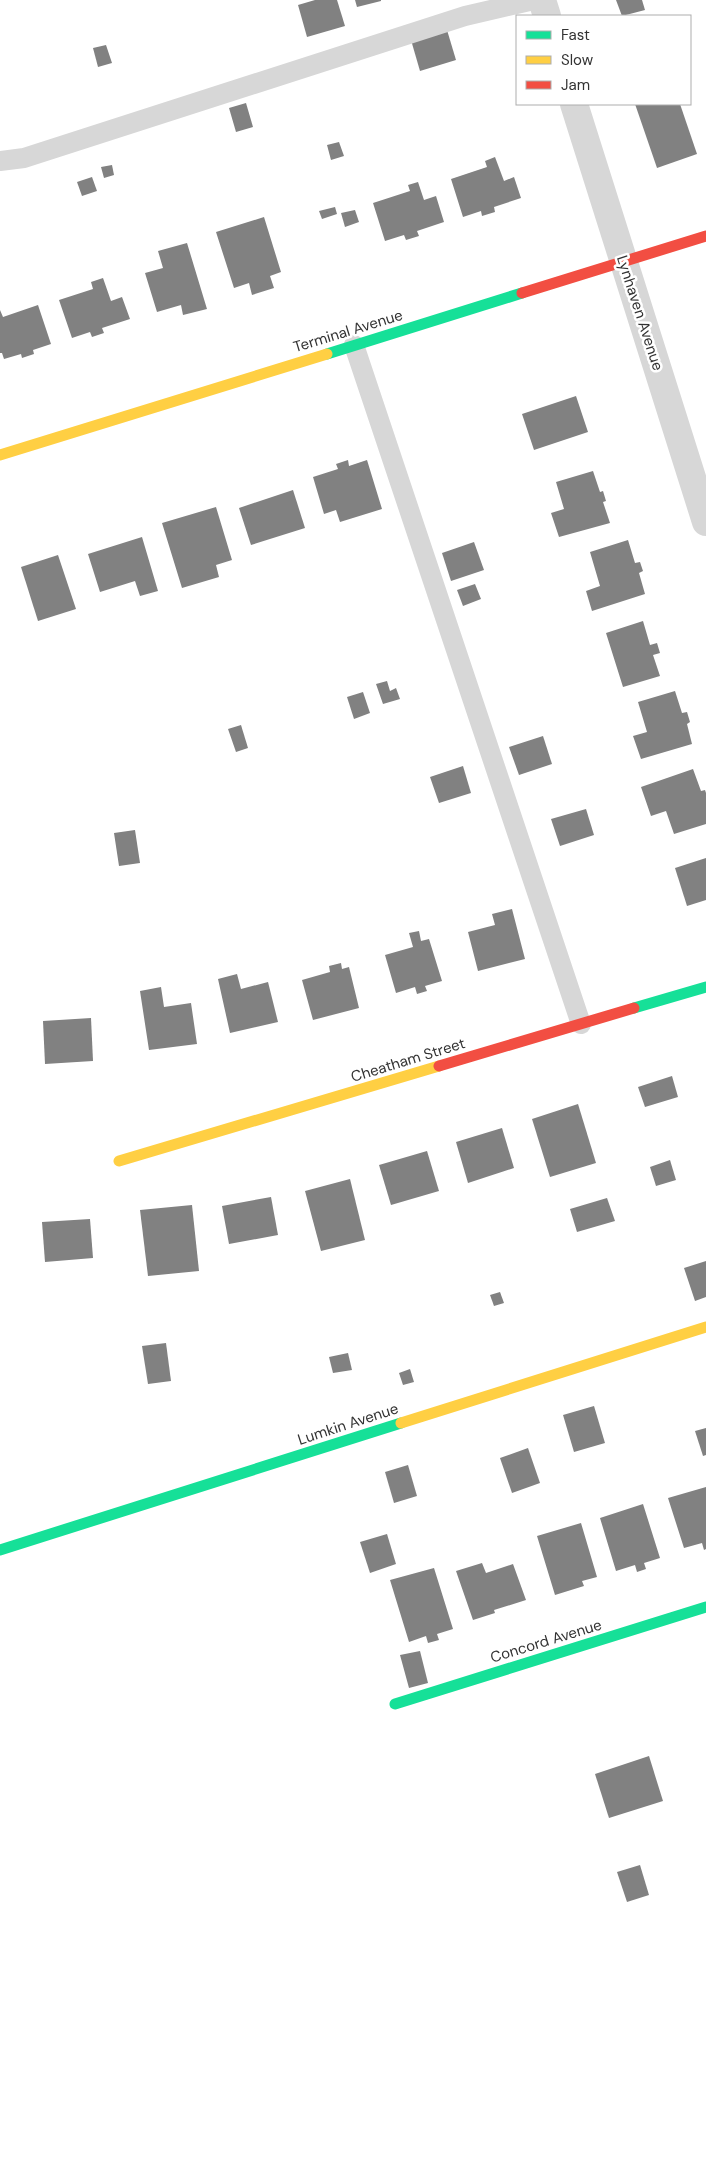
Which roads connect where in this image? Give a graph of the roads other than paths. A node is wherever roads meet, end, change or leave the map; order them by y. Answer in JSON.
{"nodes":[{"id":1,"x":534,"y":0,"type":"edge"},
{"id":2,"x":542,"y":0,"type":"edge"},
{"id":3,"x":547,"y":15,"type":"edge"},
{"id":4,"x":574,"y":105,"type":"edge"},
{"id":5,"x":0,"y":161,"type":"edge"},
{"id":6,"x":706,"y":236,"type":"edge"},
{"id":7,"x":623,"y":261,"type":"junction"},
{"id":8,"x":354,"y":345,"type":"junction"},
{"id":9,"x":0,"y":455,"type":"edge"},
{"id":10,"x":706,"y":522,"type":"edge"},
{"id":11,"x":706,"y":988,"type":"edge"},
{"id":12,"x":581,"y":1024,"type":"junction"},
{"id":13,"x":119,"y":1161,"type":"dead end"},
{"id":14,"x":706,"y":1327,"type":"edge"},
{"id":15,"x":0,"y":1550,"type":"edge"},
{"id":16,"x":706,"y":1607,"type":"edge"},
{"id":17,"x":395,"y":1704,"type":"dead end"}],
"edges":[{"from":1,"to":5,"type":"lane"},
{"from":2,"to":3,"type":"street"},
{"from":4,"to":7,"type":"street","name":"Lynhaven Avenue"},
{"from":6,"to":7,"type":"street","name":"Terminal Avenue"},
{"from":7,"to":8,"type":"street","name":"Terminal Avenue"},
{"from":7,"to":10,"type":"street","name":"Lynhaven Avenue"},
{"from":8,"to":9,"type":"street","name":"Terminal Avenue"},
{"from":8,"to":12,"type":"lane"},
{"from":11,"to":12,"type":"street","name":"Cheatham Street"},
{"from":12,"to":13,"type":"street","name":"Cheatham Street"},
{"from":14,"to":15,"type":"street","name":"Lumkin Avenue"},
{"from":16,"to":17,"type":"street","name":"Concord Avenue"}]}
